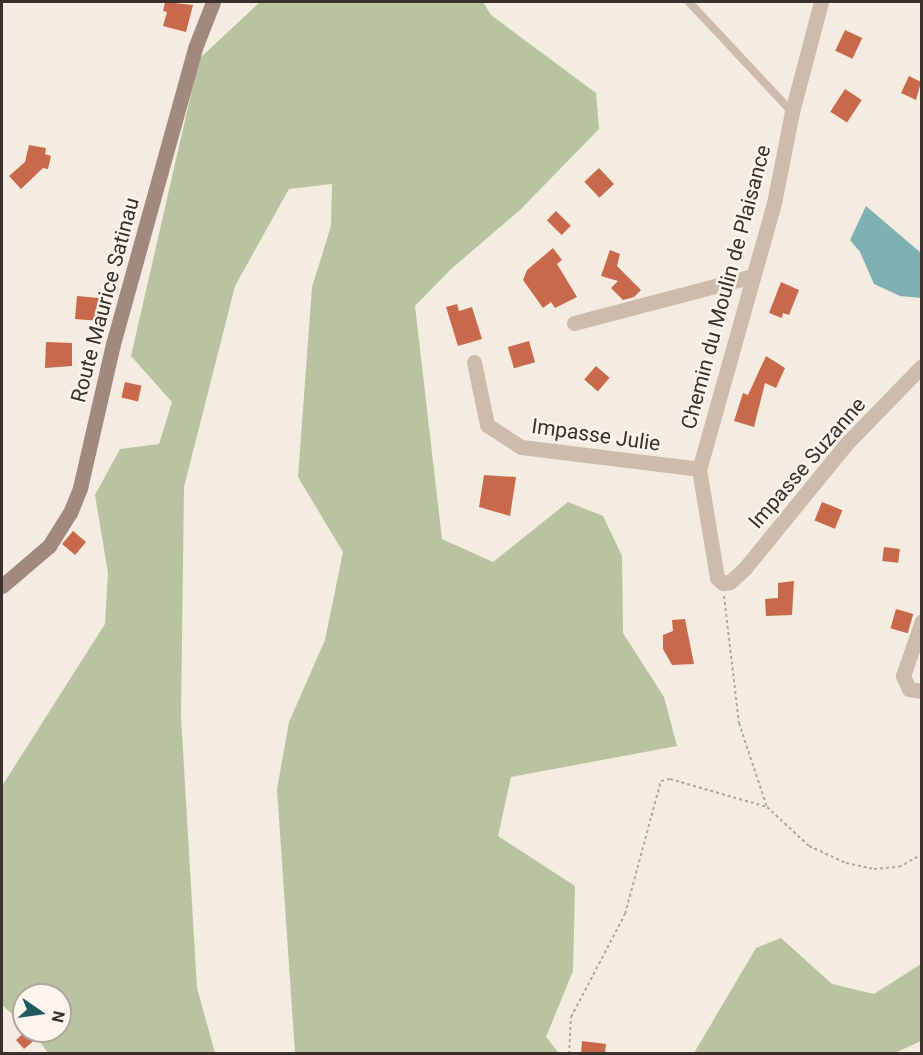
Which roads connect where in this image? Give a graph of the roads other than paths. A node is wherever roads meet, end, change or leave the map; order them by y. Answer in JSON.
{"nodes":[{"id":1,"x":213,"y":2,"type":"edge"},
{"id":2,"x":689,"y":2,"type":"edge"},
{"id":3,"x":820,"y":2,"type":"edge"},
{"id":4,"x":792,"y":112,"type":"junction"},
{"id":5,"x":753,"y":276,"type":"junction"},
{"id":6,"x":574,"y":323,"type":"dead end"},
{"id":7,"x":474,"y":362,"type":"dead end"},
{"id":8,"x":921,"y":366,"type":"edge"},
{"id":9,"x":699,"y":469,"type":"junction"},
{"id":10,"x":723,"y":583,"type":"joint"},
{"id":11,"x":2,"y":586,"type":"edge"},
{"id":12,"x":921,"y":621,"type":"edge"},
{"id":13,"x":921,"y":691,"type":"edge"}],
"edges":[{"from":1,"to":11,"type":"main road","name":"Route Maurice Satinau"},
{"from":2,"to":4,"type":"lane"},
{"from":3,"to":4,"type":"street","name":"Chemin du Moulin de Plaisance"},
{"from":4,"to":5,"type":"street","name":"Chemin du Moulin de Plaisance"},
{"from":5,"to":6,"type":"street"},
{"from":5,"to":9,"type":"street","name":"Chemin du Moulin de Plaisance"},
{"from":7,"to":9,"type":"street","name":"Impasse Julie"},
{"from":8,"to":10,"type":"street","name":"Impasse Suzanne"},
{"from":9,"to":10,"type":"street","name":"Chemin du Moulin de Plaisance"},
{"from":12,"to":13,"type":"street"}]}
